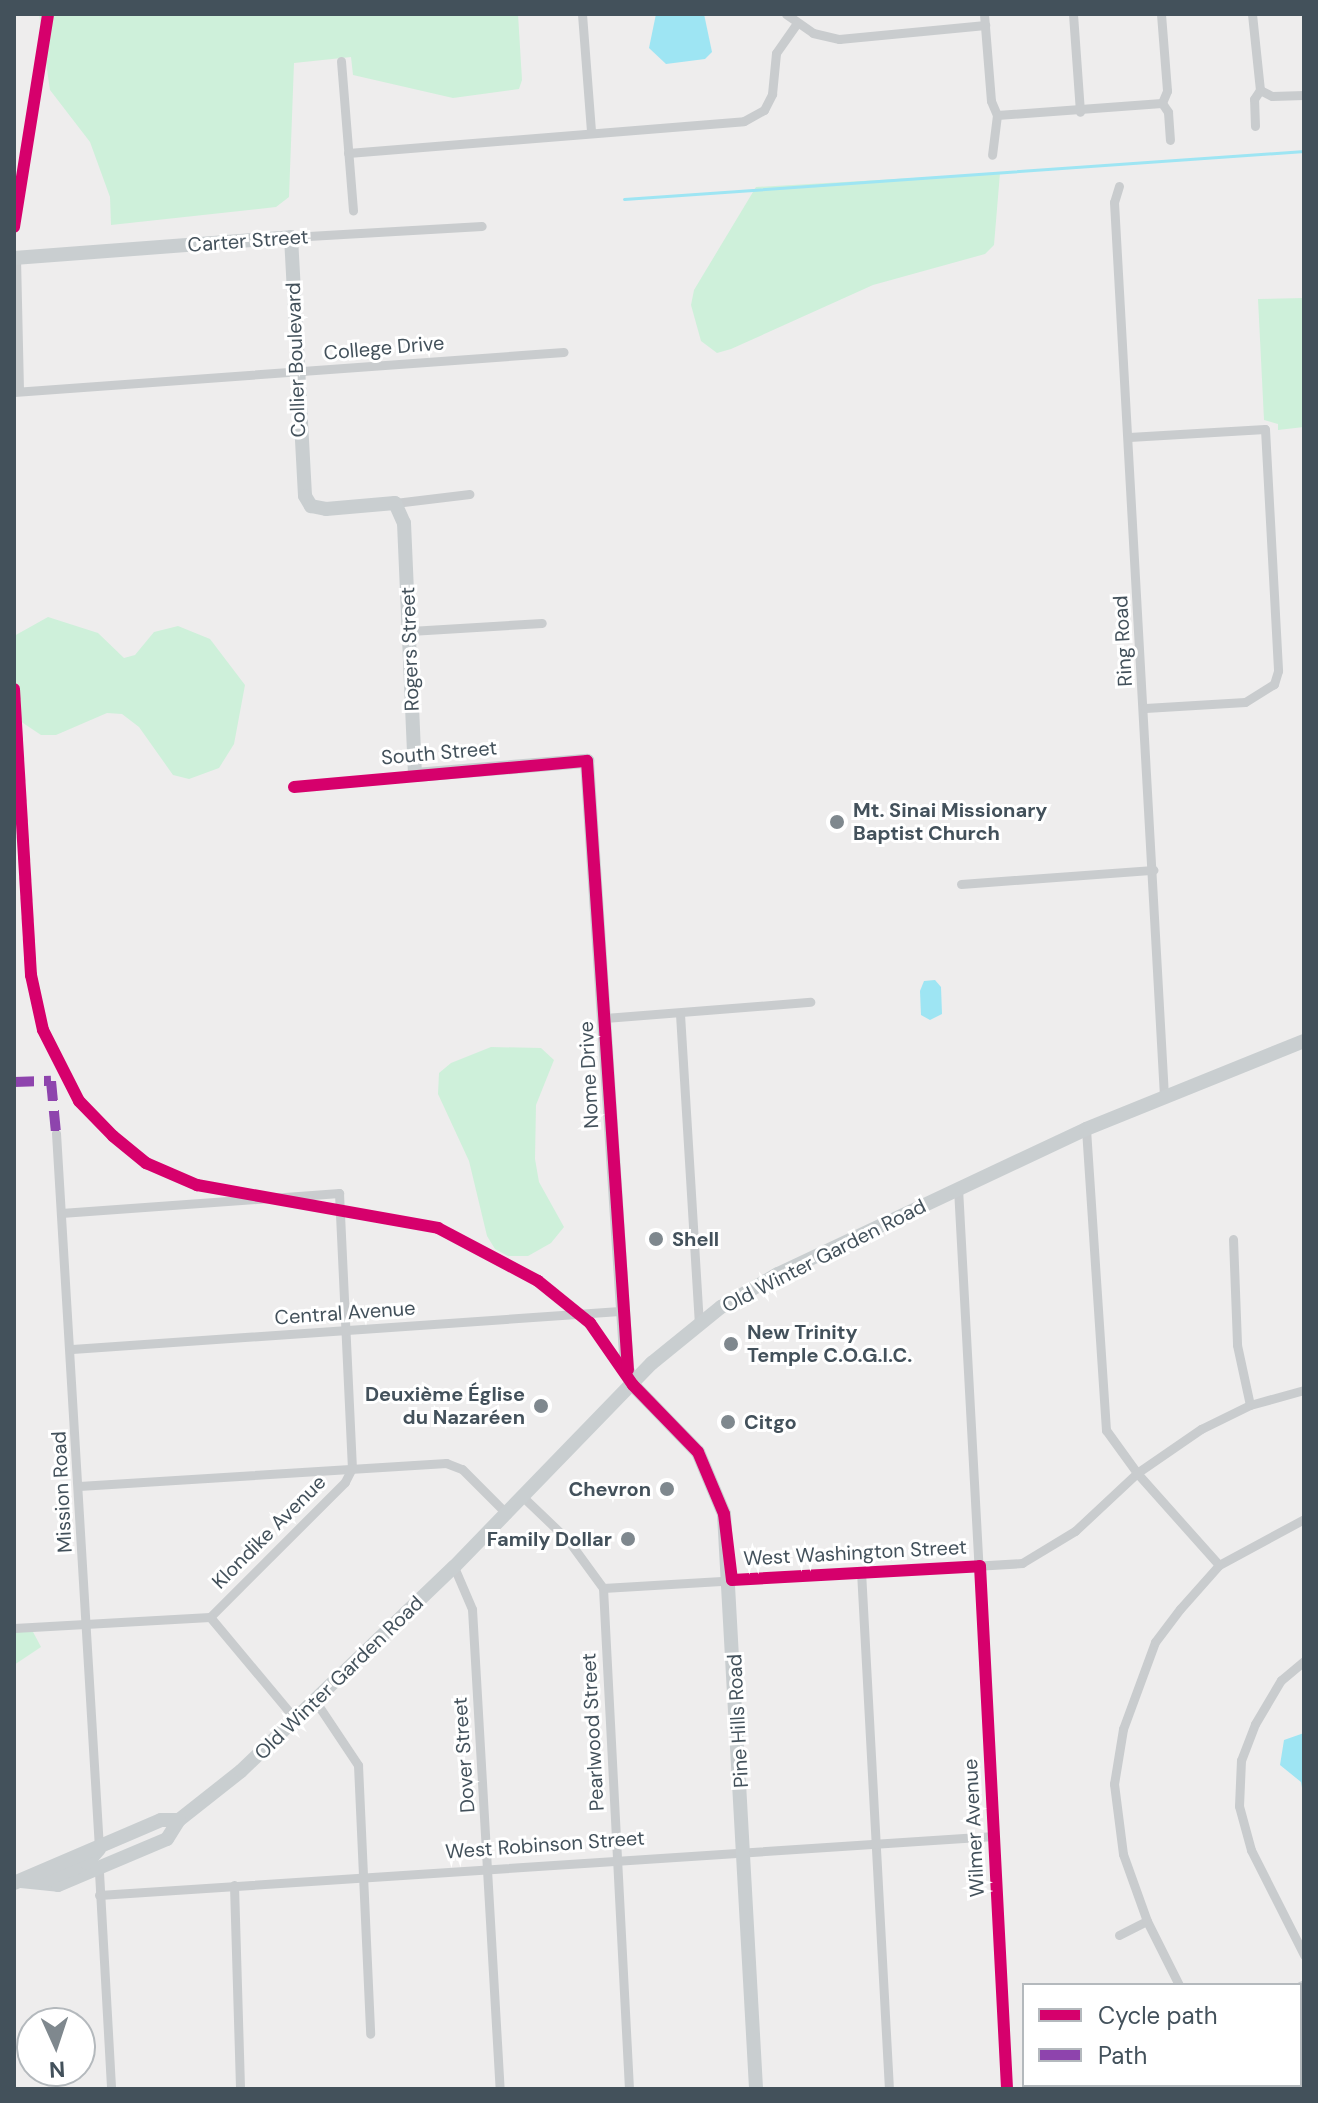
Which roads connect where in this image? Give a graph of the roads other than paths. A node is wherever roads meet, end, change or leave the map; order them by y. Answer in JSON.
{"nodes":[{"id":1,"x":582,"y":14,"type":"edge"},
{"id":2,"x":786,"y":14,"type":"edge"},
{"id":3,"x":1073,"y":14,"type":"edge"},
{"id":4,"x":1161,"y":14,"type":"edge"},
{"id":5,"x":1252,"y":14,"type":"edge"},
{"id":6,"x":985,"y":19,"type":"edge"},
{"id":7,"x":796,"y":24,"type":"junction"},
{"id":8,"x":341,"y":61,"type":"dead end"},
{"id":9,"x":1260,"y":90,"type":"junction"},
{"id":10,"x":1304,"y":95,"type":"edge"},
{"id":11,"x":1162,"y":103,"type":"junction"},
{"id":12,"x":1080,"y":112,"type":"junction"},
{"id":13,"x":997,"y":115,"type":"junction"},
{"id":14,"x":1255,"y":126,"type":"dead end"},
{"id":15,"x":591,"y":131,"type":"junction"},
{"id":16,"x":1170,"y":140,"type":"dead end"},
{"id":17,"x":348,"y":153,"type":"junction"},
{"id":18,"x":992,"y":155,"type":"dead end"},
{"id":19,"x":1119,"y":186,"type":"dead end"},
{"id":20,"x":353,"y":211,"type":"dead end"},
{"id":21,"x":482,"y":226,"type":"dead end"},
{"id":22,"x":291,"y":237,"type":"junction"},
{"id":23,"x":15,"y":258,"type":"edge"},
{"id":24,"x":564,"y":352,"type":"dead end"},
{"id":25,"x":297,"y":373,"type":"junction"},
{"id":26,"x":17,"y":392,"type":"edge"},
{"id":27,"x":1129,"y":437,"type":"junction"},
{"id":28,"x":469,"y":494,"type":"dead end"},
{"id":29,"x":395,"y":503,"type":"junction"},
{"id":30,"x":542,"y":623,"type":"dead end"},
{"id":31,"x":410,"y":631,"type":"junction"},
{"id":32,"x":1145,"y":708,"type":"junction"},
{"id":33,"x":587,"y":761,"type":"joint"},
{"id":34,"x":415,"y":775,"type":"junction"},
{"id":35,"x":294,"y":787,"type":"dead end"},
{"id":36,"x":1153,"y":870,"type":"junction"},
{"id":37,"x":961,"y":884,"type":"dead end"},
{"id":38,"x":810,"y":1002,"type":"dead end"},
{"id":39,"x":680,"y":1014,"type":"junction"},
{"id":40,"x":605,"y":1018,"type":"junction"},
{"id":41,"x":1304,"y":1041,"type":"edge"},
{"id":42,"x":1164,"y":1095,"type":"junction"},
{"id":43,"x":1086,"y":1129,"type":"junction"},
{"id":44,"x":56,"y":1133,"type":"dead end"},
{"id":45,"x":958,"y":1188,"type":"junction"},
{"id":46,"x":61,"y":1213,"type":"junction"},
{"id":47,"x":1233,"y":1239,"type":"dead end"},
{"id":48,"x":620,"y":1311,"type":"junction"},
{"id":49,"x":699,"y":1323,"type":"junction"},
{"id":50,"x":346,"y":1331,"type":"junction"},
{"id":51,"x":72,"y":1349,"type":"junction"},
{"id":52,"x":633,"y":1385,"type":"junction"},
{"id":53,"x":1304,"y":1390,"type":"edge"},
{"id":54,"x":1250,"y":1405,"type":"junction"},
{"id":55,"x":352,"y":1468,"type":"junction"},
{"id":56,"x":1137,"y":1473,"type":"junction"},
{"id":57,"x":79,"y":1486,"type":"junction"},
{"id":58,"x":524,"y":1498,"type":"junction"},
{"id":59,"x":507,"y":1514,"type":"junction"},
{"id":60,"x":1304,"y":1519,"type":"edge"},
{"id":61,"x":1219,"y":1565,"type":"junction"},
{"id":62,"x":980,"y":1566,"type":"junction"},
{"id":63,"x":454,"y":1567,"type":"junction"},
{"id":64,"x":861,"y":1571,"type":"junction"},
{"id":65,"x":732,"y":1580,"type":"junction"},
{"id":66,"x":603,"y":1588,"type":"junction"},
{"id":67,"x":210,"y":1617,"type":"junction"},
{"id":68,"x":89,"y":1623,"type":"junction"},
{"id":69,"x":14,"y":1628,"type":"edge"},
{"id":70,"x":1304,"y":1661,"type":"edge"},
{"id":71,"x":316,"y":1702,"type":"junction"},
{"id":72,"x":296,"y":1720,"type":"junction"},
{"id":73,"x":161,"y":1820,"type":"junction"},
{"id":74,"x":179,"y":1820,"type":"junction"},
{"id":75,"x":994,"y":1836,"type":"junction"},
{"id":76,"x":873,"y":1843,"type":"junction"},
{"id":77,"x":99,"y":1849,"type":"junction"},
{"id":78,"x":744,"y":1849,"type":"junction"},
{"id":79,"x":617,"y":1858,"type":"junction"},
{"id":80,"x":489,"y":1867,"type":"junction"},
{"id":81,"x":99,"y":1872,"type":"junction"},
{"id":82,"x":365,"y":1876,"type":"junction"},
{"id":83,"x":23,"y":1883,"type":"edge"},
{"id":84,"x":234,"y":1885,"type":"junction"},
{"id":85,"x":99,"y":1895,"type":"junction"},
{"id":86,"x":1147,"y":1921,"type":"junction"},
{"id":87,"x":1119,"y":1935,"type":"dead end"},
{"id":88,"x":1304,"y":1955,"type":"edge"},
{"id":89,"x":1178,"y":1983,"type":"edge"},
{"id":90,"x":370,"y":2034,"type":"dead end"},
{"id":91,"x":111,"y":2089,"type":"edge"},
{"id":92,"x":240,"y":2089,"type":"edge"},
{"id":93,"x":500,"y":2089,"type":"edge"},
{"id":94,"x":629,"y":2089,"type":"edge"},
{"id":95,"x":756,"y":2089,"type":"edge"},
{"id":96,"x":889,"y":2089,"type":"edge"},
{"id":97,"x":1007,"y":2089,"type":"edge"}],
"edges":[{"from":1,"to":15,"type":"street"},
{"from":2,"to":7,"type":"street"},
{"from":3,"to":12,"type":"street"},
{"from":4,"to":11,"type":"street"},
{"from":5,"to":9,"type":"street"},
{"from":6,"to":7,"type":"street"},
{"from":6,"to":13,"type":"street"},
{"from":7,"to":15,"type":"street"},
{"from":8,"to":17,"type":"street"},
{"from":9,"to":10,"type":"street"},
{"from":9,"to":14,"type":"street"},
{"from":11,"to":12,"type":"street"},
{"from":11,"to":16,"type":"street"},
{"from":12,"to":13,"type":"street"},
{"from":13,"to":18,"type":"street"},
{"from":15,"to":17,"type":"street"},
{"from":17,"to":20,"type":"street"},
{"from":19,"to":27,"type":"street","name":"Ring Road"},
{"from":21,"to":22,"type":"street","name":"Carter Street"},
{"from":22,"to":23,"type":"main road","name":"Carter Street"},
{"from":22,"to":25,"type":"main road","name":"Collier Boulevard"},
{"from":23,"to":26,"type":"street"},
{"from":24,"to":25,"type":"street","name":"College Drive"},
{"from":25,"to":26,"type":"street","name":"College Drive"},
{"from":25,"to":29,"type":"main road","name":"Collier Boulevard"},
{"from":27,"to":32,"type":"street","name":"Ring Road"},
{"from":27,"to":32,"type":"street"},
{"from":28,"to":29,"type":"street"},
{"from":29,"to":31,"type":"main road","name":"Rogers Street"},
{"from":30,"to":31,"type":"street"},
{"from":31,"to":34,"type":"main road","name":"Rogers Street"},
{"from":32,"to":36,"type":"street","name":"Ring Road"},
{"from":33,"to":34,"type":"main road","name":"South Street"},
{"from":33,"to":40,"type":"main road","name":"Nome Drive"},
{"from":34,"to":35,"type":"street","name":"South Street"},
{"from":36,"to":37,"type":"street"},
{"from":36,"to":42,"type":"street","name":"Ring Road"},
{"from":38,"to":39,"type":"street"},
{"from":39,"to":40,"type":"street"},
{"from":39,"to":49,"type":"street"},
{"from":40,"to":48,"type":"main road","name":"Nome Drive"},
{"from":41,"to":42,"type":"main road","name":"Old Winter Garden Road"},
{"from":42,"to":43,"type":"main road","name":"Old Winter Garden Road"},
{"from":43,"to":45,"type":"main road","name":"Old Winter Garden Road"},
{"from":43,"to":56,"type":"street"},
{"from":44,"to":46,"type":"street","name":"Mission Road"},
{"from":45,"to":49,"type":"main road","name":"Old Winter Garden Road"},
{"from":45,"to":62,"type":"street","name":"Wilmer Avenue"},
{"from":46,"to":50,"type":"street","name":"Klondike Avenue"},
{"from":46,"to":51,"type":"street","name":"Mission Road"},
{"from":47,"to":54,"type":"street"},
{"from":48,"to":50,"type":"street","name":"Central Avenue"},
{"from":48,"to":52,"type":"main road","name":"Nome Drive"},
{"from":49,"to":52,"type":"main road","name":"Old Winter Garden Road"},
{"from":50,"to":51,"type":"street","name":"Central Avenue"},
{"from":50,"to":55,"type":"street","name":"Klondike Avenue"},
{"from":51,"to":57,"type":"street","name":"Mission Road"},
{"from":52,"to":58,"type":"main road","name":"Old Winter Garden Road"},
{"from":52,"to":65,"type":"main road","name":"Pine Hills Road"},
{"from":53,"to":54,"type":"street","name":"West Washington Street"},
{"from":54,"to":56,"type":"street","name":"West Washington Street"},
{"from":55,"to":57,"type":"street"},
{"from":55,"to":59,"type":"street"},
{"from":55,"to":67,"type":"street","name":"Klondike Avenue"},
{"from":56,"to":61,"type":"street"},
{"from":56,"to":62,"type":"street","name":"West Washington Street"},
{"from":57,"to":68,"type":"street","name":"Mission Road"},
{"from":58,"to":59,"type":"main road","name":"Old Winter Garden Road"},
{"from":58,"to":66,"type":"street"},
{"from":59,"to":63,"type":"main road","name":"Old Winter Garden Road"},
{"from":60,"to":61,"type":"street"},
{"from":61,"to":86,"type":"street"},
{"from":62,"to":64,"type":"street","name":"West Washington Street"},
{"from":62,"to":75,"type":"street","name":"Wilmer Avenue"},
{"from":63,"to":71,"type":"main road","name":"Old Winter Garden Road"},
{"from":63,"to":80,"type":"street","name":"Dover Street"},
{"from":64,"to":65,"type":"street","name":"West Washington Street"},
{"from":64,"to":76,"type":"street"},
{"from":65,"to":66,"type":"street","name":"West Washington Street"},
{"from":65,"to":78,"type":"main road","name":"Pine Hills Road"},
{"from":66,"to":79,"type":"street","name":"Pearlwood Street"},
{"from":67,"to":68,"type":"street"},
{"from":67,"to":72,"type":"street","name":"Klondike Avenue"},
{"from":68,"to":69,"type":"street"},
{"from":68,"to":77,"type":"street","name":"Mission Road"},
{"from":70,"to":88,"type":"street"},
{"from":71,"to":72,"type":"main road","name":"Old Winter Garden Road"},
{"from":71,"to":82,"type":"street"},
{"from":72,"to":74,"type":"main road","name":"Old Winter Garden Road"},
{"from":73,"to":74,"type":"main road","name":"Old Winter Garden Road"},
{"from":73,"to":77,"type":"main road","name":"Old Winter Garden Road"},
{"from":73,"to":81,"type":"main road"},
{"from":74,"to":81,"type":"main road","name":"Old Winter Garden Road"},
{"from":75,"to":76,"type":"street","name":"West Robinson Street"},
{"from":75,"to":97,"type":"street","name":"Wilmer Avenue"},
{"from":76,"to":78,"type":"street","name":"West Robinson Street"},
{"from":76,"to":96,"type":"street"},
{"from":77,"to":83,"type":"main road","name":"Old Winter Garden Road"},
{"from":78,"to":79,"type":"street","name":"West Robinson Street"},
{"from":78,"to":95,"type":"main road","name":"Pine Hills Road"},
{"from":79,"to":80,"type":"street","name":"West Robinson Street"},
{"from":79,"to":94,"type":"street","name":"Pearlwood Street"},
{"from":80,"to":82,"type":"street","name":"West Robinson Street"},
{"from":80,"to":93,"type":"street","name":"Dover Street"},
{"from":81,"to":83,"type":"main road","name":"Old Winter Garden Road"},
{"from":81,"to":85,"type":"street"},
{"from":82,"to":84,"type":"street","name":"West Robinson Street"},
{"from":82,"to":90,"type":"street"},
{"from":84,"to":85,"type":"street","name":"West Robinson Street"},
{"from":84,"to":92,"type":"street"},
{"from":85,"to":91,"type":"street"},
{"from":86,"to":87,"type":"street"},
{"from":86,"to":89,"type":"street"}]}
